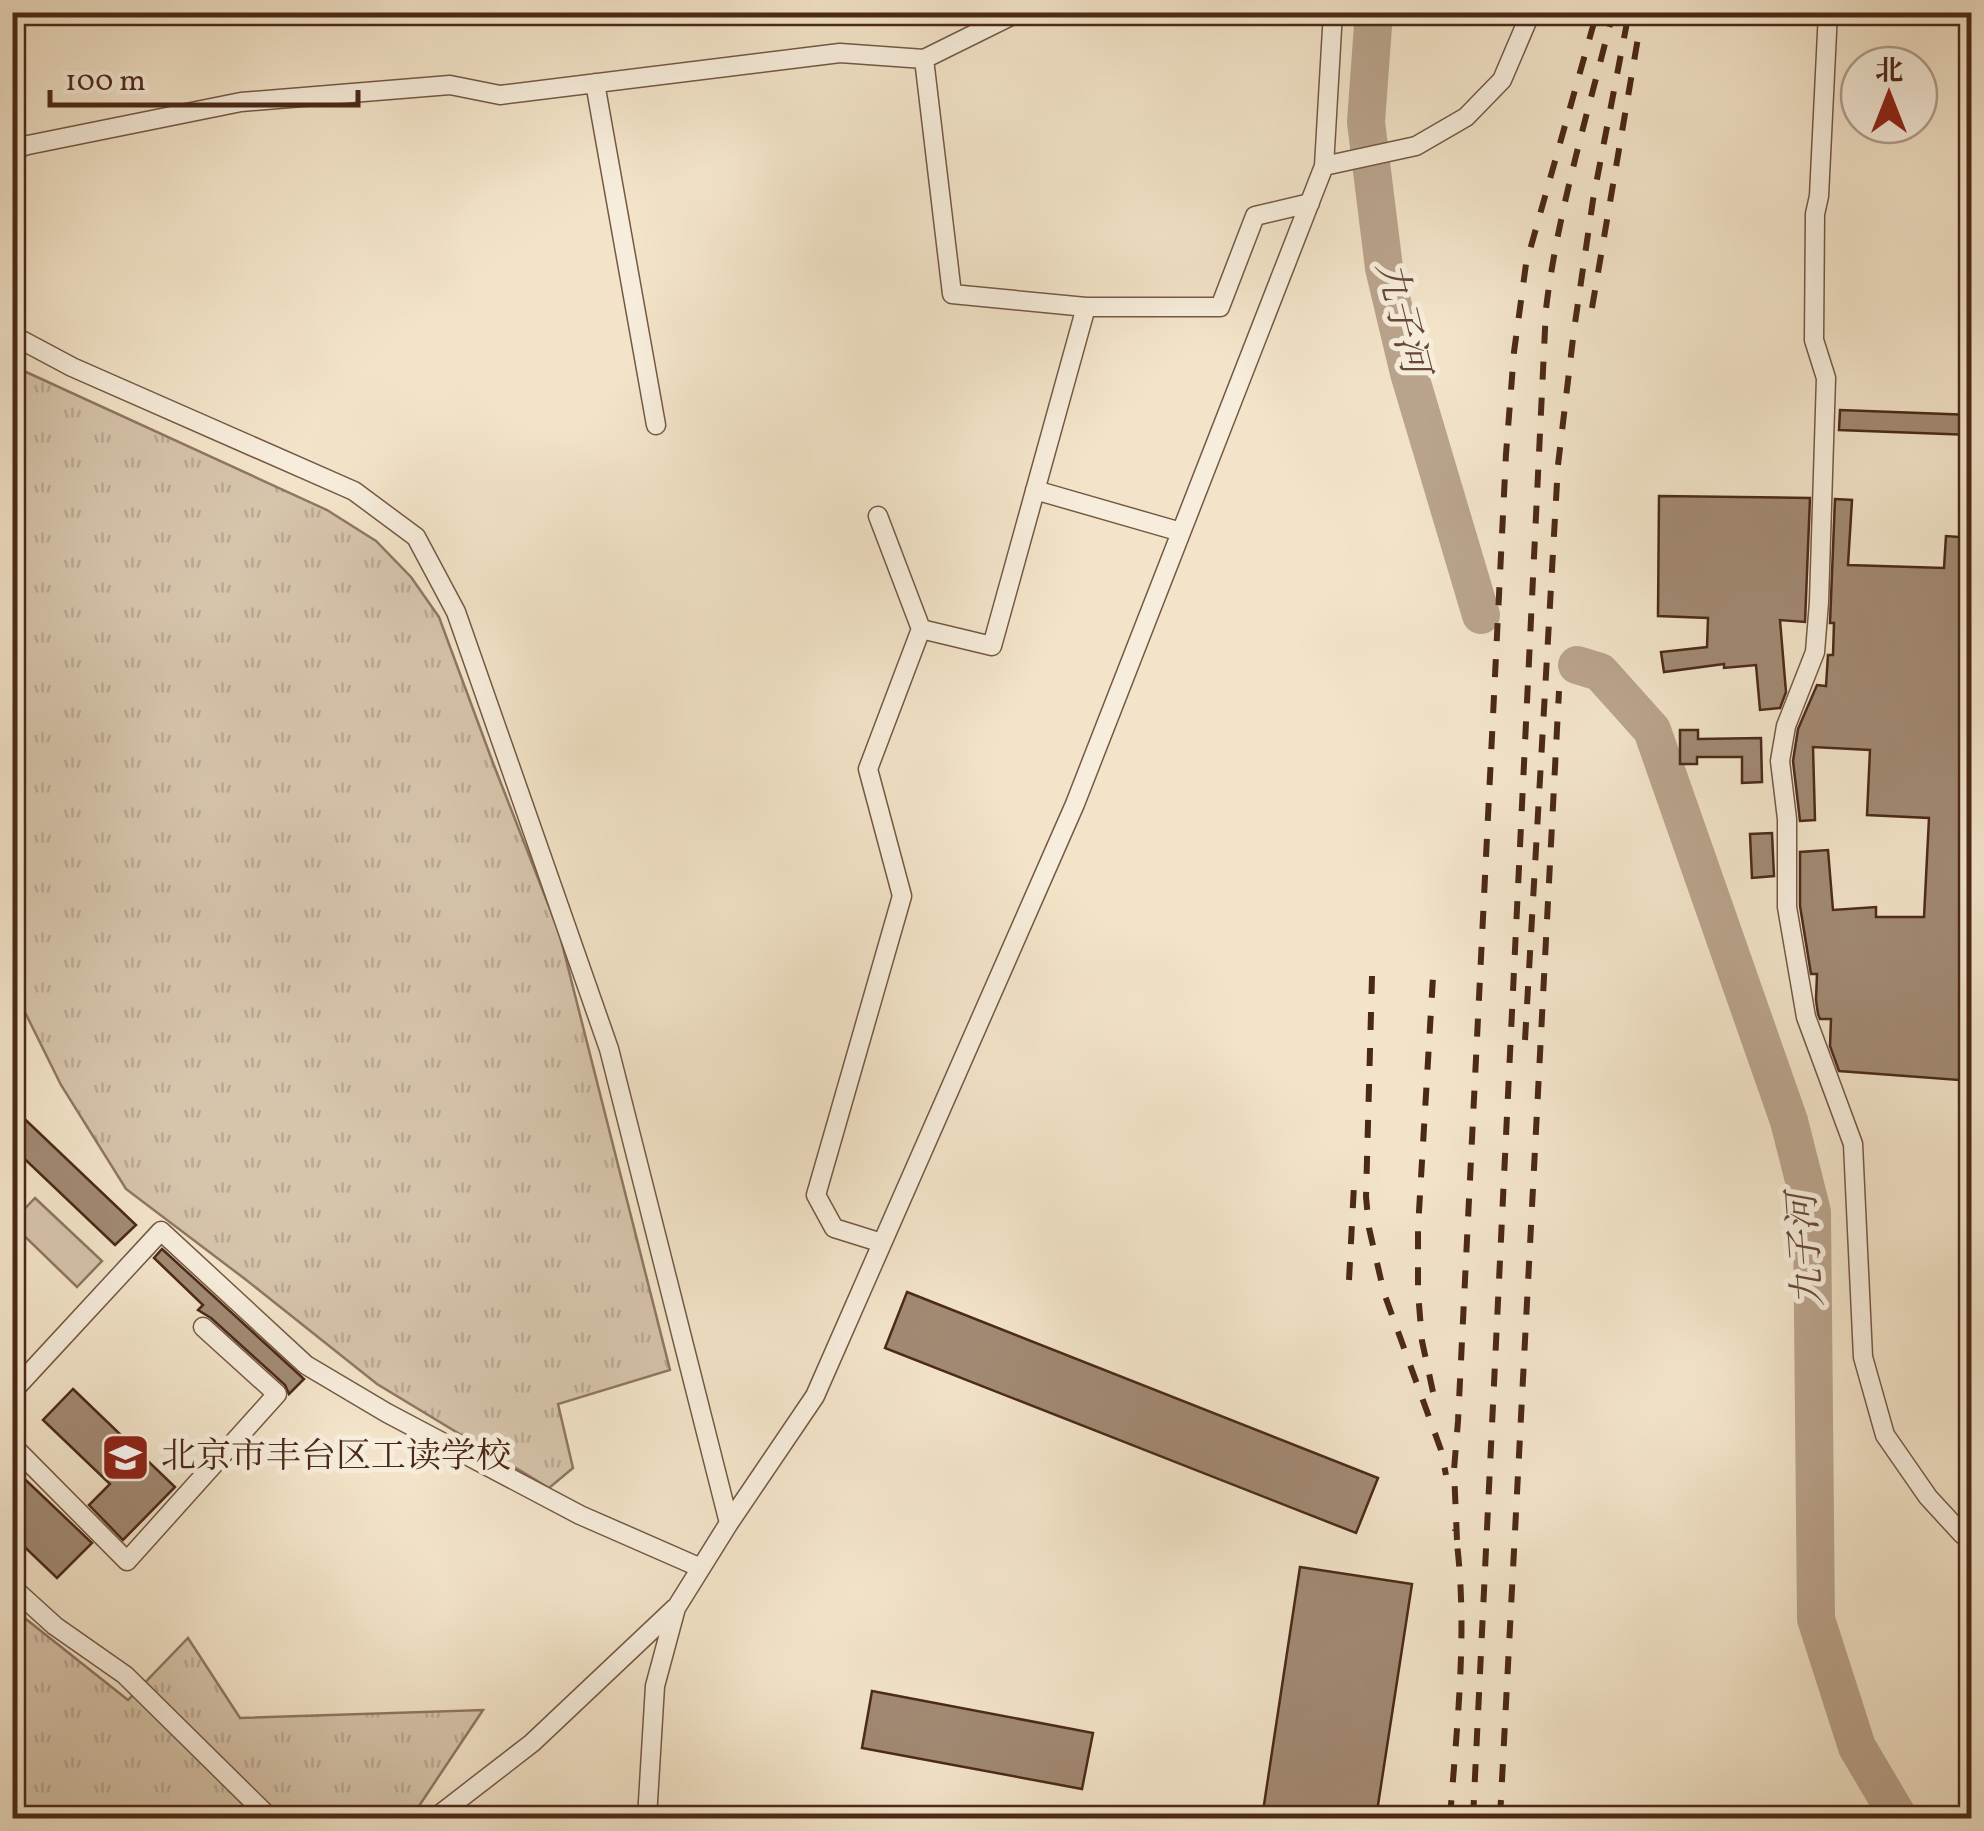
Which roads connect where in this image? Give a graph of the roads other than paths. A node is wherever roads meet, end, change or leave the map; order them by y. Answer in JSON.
{"nodes":[{"id":1,"x":1020,"y":12,"type":"edge"},
{"id":2,"x":1333,"y":12,"type":"edge"},
{"id":3,"x":1531,"y":12,"type":"edge"},
{"id":4,"x":1828,"y":12,"type":"edge"},
{"id":5,"x":924,"y":59,"type":"junction"},
{"id":6,"x":595,"y":83,"type":"junction"},
{"id":7,"x":12,"y":150,"type":"edge"},
{"id":8,"x":1325,"y":166,"type":"junction"},
{"id":9,"x":1310,"y":202,"type":"junction"},
{"id":10,"x":1086,"y":307,"type":"junction"},
{"id":11,"x":12,"y":335,"type":"edge"},
{"id":12,"x":656,"y":426,"type":"dead end"},
{"id":13,"x":1035,"y":490,"type":"junction"},
{"id":14,"x":878,"y":516,"type":"dead end"},
{"id":15,"x":1182,"y":532,"type":"junction"},
{"id":16,"x":921,"y":629,"type":"junction"},
{"id":17,"x":882,"y":1244,"type":"junction"},
{"id":18,"x":203,"y":1327,"type":"dead end"},
{"id":19,"x":12,"y":1392,"type":"edge"},
{"id":20,"x":12,"y":1445,"type":"edge"},
{"id":21,"x":728,"y":1523,"type":"junction"},
{"id":22,"x":1972,"y":1537,"type":"edge"},
{"id":23,"x":700,"y":1568,"type":"junction"},
{"id":24,"x":12,"y":1586,"type":"edge"},
{"id":25,"x":676,"y":1608,"type":"junction"},
{"id":26,"x":270,"y":1818,"type":"edge"},
{"id":27,"x":435,"y":1818,"type":"edge"},
{"id":28,"x":647,"y":1818,"type":"edge"}],
"edges":[{"from":1,"to":5,"type":"street"},
{"from":2,"to":8,"type":"street"},
{"from":3,"to":8,"type":"street"},
{"from":4,"to":22,"type":"street"},
{"from":5,"to":6,"type":"street"},
{"from":5,"to":10,"type":"street"},
{"from":6,"to":7,"type":"street"},
{"from":6,"to":12,"type":"street"},
{"from":8,"to":9,"type":"street"},
{"from":9,"to":10,"type":"street"},
{"from":9,"to":15,"type":"street"},
{"from":10,"to":13,"type":"street"},
{"from":11,"to":21,"type":"street"},
{"from":13,"to":15,"type":"street"},
{"from":13,"to":16,"type":"street"},
{"from":14,"to":16,"type":"street"},
{"from":15,"to":17,"type":"street"},
{"from":16,"to":17,"type":"street"},
{"from":17,"to":21,"type":"street"},
{"from":18,"to":20,"type":"street"},
{"from":19,"to":23,"type":"street"},
{"from":21,"to":23,"type":"street"},
{"from":23,"to":25,"type":"street"},
{"from":24,"to":26,"type":"street"},
{"from":25,"to":27,"type":"street"},
{"from":25,"to":28,"type":"street"}]}
